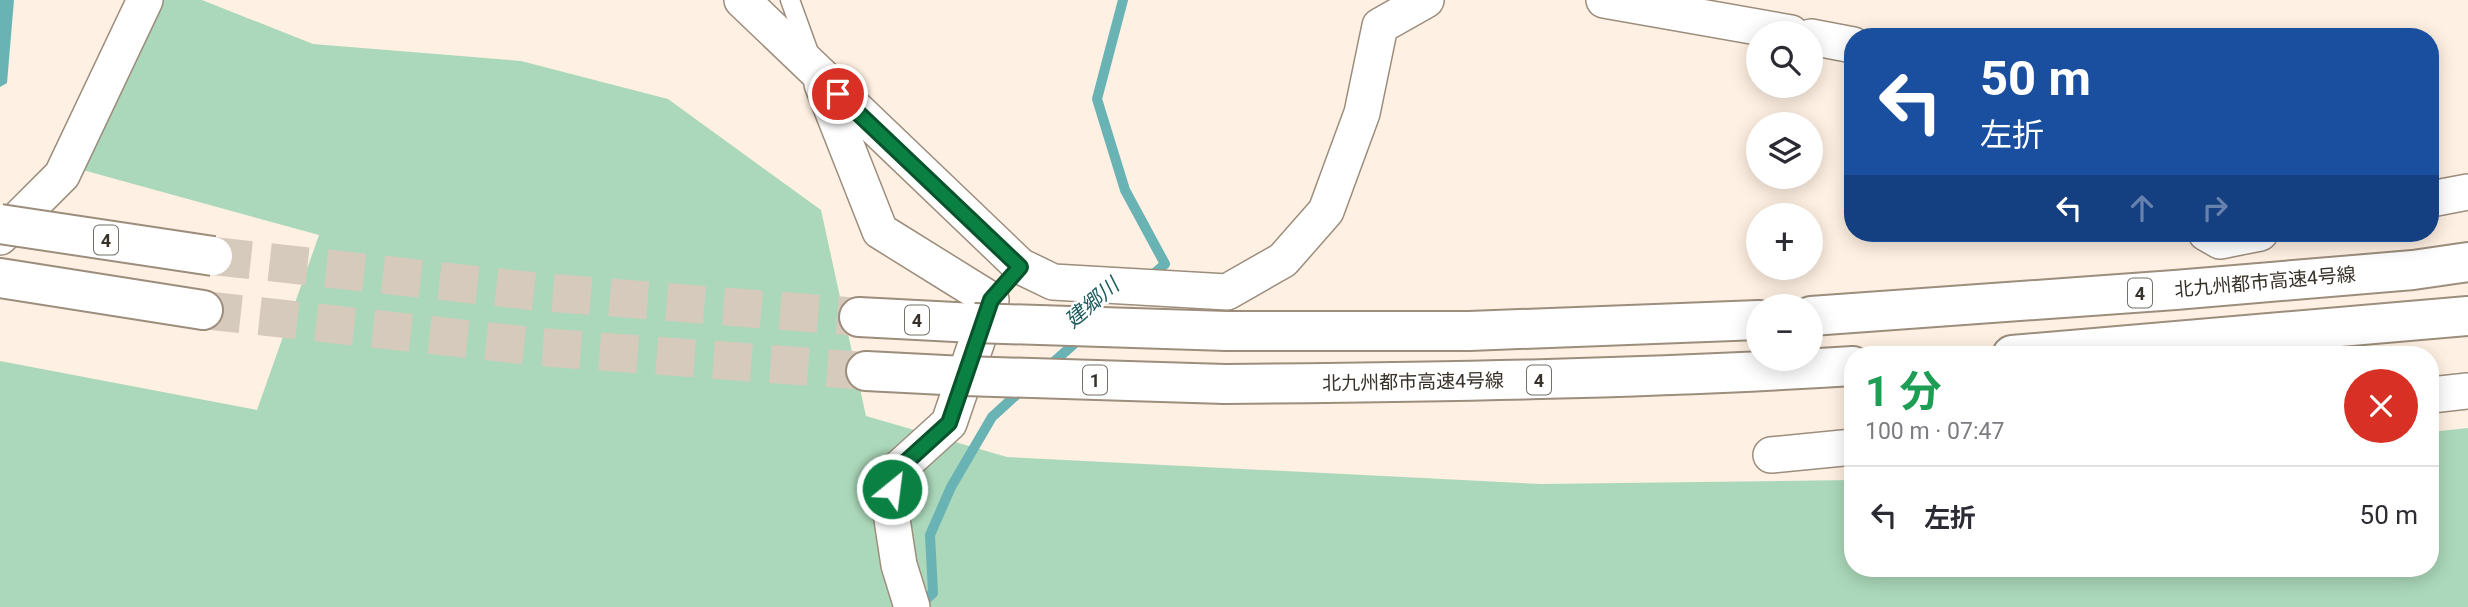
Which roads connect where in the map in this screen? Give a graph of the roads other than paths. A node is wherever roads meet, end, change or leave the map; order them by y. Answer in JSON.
{"nodes":[{"id":1,"x":145,"y":0,"type":"edge"},
{"id":2,"x":742,"y":0,"type":"edge"},
{"id":3,"x":790,"y":0,"type":"edge"},
{"id":4,"x":1426,"y":0,"type":"edge"},
{"id":5,"x":1621,"y":1,"type":"edge"},
{"id":6,"x":1746,"y":25,"type":"edge"},
{"id":7,"x":1823,"y":39,"type":"edge"},
{"id":8,"x":1844,"y":43,"type":"edge"},
{"id":9,"x":818,"y":75,"type":"junction"},
{"id":10,"x":2468,"y":192,"type":"edge"},
{"id":11,"x":2439,"y":197,"type":"edge"},
{"id":12,"x":0,"y":224,"type":"edge"},
{"id":13,"x":0,"y":237,"type":"edge"},
{"id":14,"x":213,"y":256,"type":"tunnel mouth"},
{"id":15,"x":2468,"y":262,"type":"edge"},
{"id":16,"x":1020,"y":267,"type":"junction"},
{"id":17,"x":0,"y":278,"type":"edge"},
{"id":18,"x":203,"y":310,"type":"tunnel mouth"},
{"id":19,"x":983,"y":311,"type":"junction"},
{"id":20,"x":1823,"y":315,"type":"edge"},
{"id":21,"x":2468,"y":316,"type":"edge"},
{"id":22,"x":859,"y":317,"type":"tunnel mouth"},
{"id":23,"x":1746,"y":320,"type":"edge"},
{"id":24,"x":2123,"y":346,"type":"edge"},
{"id":25,"x":1844,"y":367,"type":"edge"},
{"id":26,"x":866,"y":371,"type":"tunnel mouth"},
{"id":27,"x":1225,"y":384,"type":"joint"},
{"id":28,"x":2468,"y":391,"type":"edge"},
{"id":29,"x":2439,"y":394,"type":"edge"},
{"id":30,"x":1844,"y":448,"type":"edge"},
{"id":31,"x":1771,"y":454,"type":"dead end"},
{"id":32,"x":910,"y":601,"type":"edge"}],
"edges":[{"from":1,"to":13,"type":"street"},
{"from":2,"to":9,"type":"street"},
{"from":3,"to":9,"type":"lane"},
{"from":4,"to":16,"type":"street"},
{"from":5,"to":6,"type":"street"},
{"from":7,"to":8,"type":"street"},
{"from":9,"to":16,"type":"street"},
{"from":9,"to":19,"type":"street"},
{"from":10,"to":11,"type":"street"},
{"from":12,"to":14,"type":"highway","number":"4","bridge":true},
{"from":15,"to":20,"type":"highway","name":"北九州都市高速4号線","number":"4"},
{"from":16,"to":19,"type":"street"},
{"from":17,"to":18,"type":"highway"},
{"from":19,"to":22,"type":"highway","number":"4"},
{"from":19,"to":23,"type":"highway","number":"4","bridge":true},
{"from":19,"to":32,"type":"street"},
{"from":21,"to":24,"type":"highway"},
{"from":25,"to":27,"type":"highway","name":"北九州都市高速4号線","number":"4"},
{"from":26,"to":27,"type":"highway","number":"1","bridge":true},
{"from":28,"to":29,"type":"street"},
{"from":30,"to":31,"type":"street"}]}
